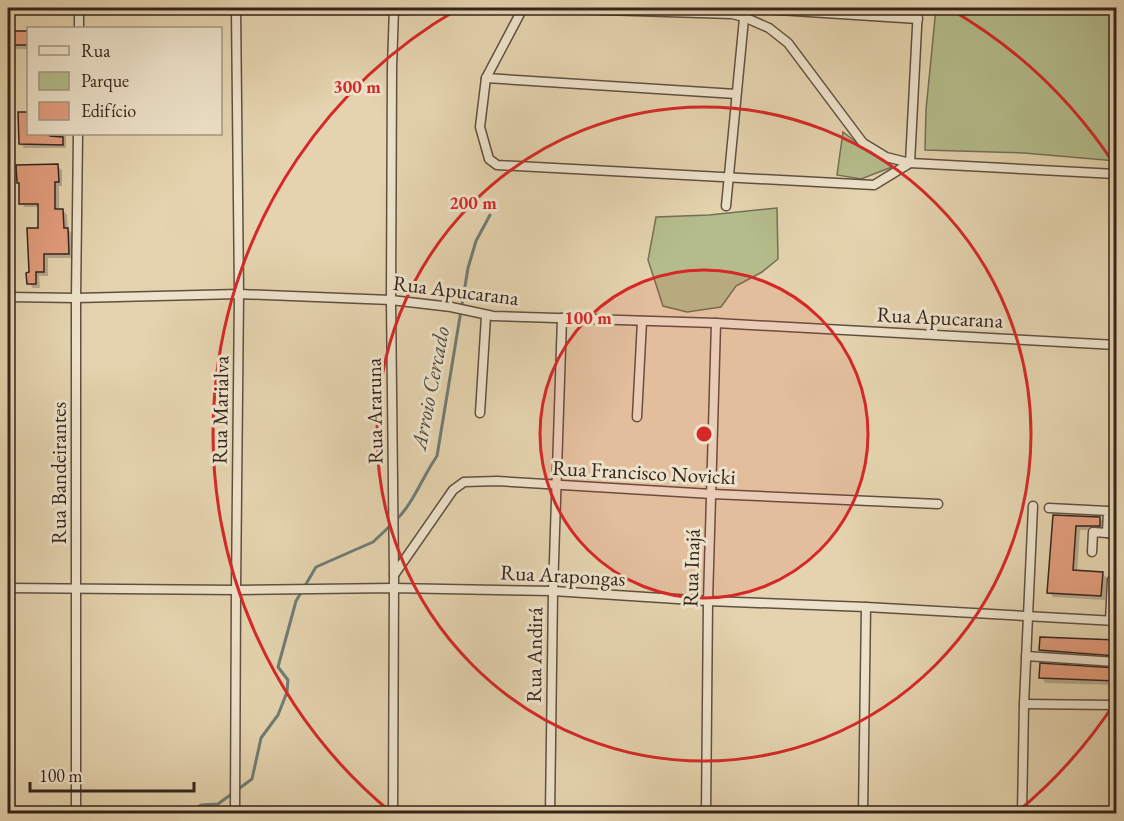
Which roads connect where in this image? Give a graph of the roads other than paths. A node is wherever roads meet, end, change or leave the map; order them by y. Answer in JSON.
{"nodes":[{"id":1,"x":79,"y":8,"type":"edge"},
{"id":2,"x":236,"y":8,"type":"edge"},
{"id":3,"x":249,"y":8,"type":"edge"},
{"id":4,"x":495,"y":8,"type":"edge"},
{"id":5,"x":523,"y":8,"type":"edge"},
{"id":6,"x":537,"y":8,"type":"edge"},
{"id":7,"x":918,"y":8,"type":"edge"},
{"id":8,"x":394,"y":9,"type":"edge"},
{"id":9,"x":744,"y":11,"type":"edge"},
{"id":10,"x":918,"y":20,"type":"junction"},
{"id":11,"x":79,"y":27,"type":"edge"},
{"id":12,"x":486,"y":78,"type":"junction"},
{"id":13,"x":736,"y":94,"type":"junction"},
{"id":14,"x":78,"y":135,"type":"edge"},
{"id":15,"x":910,"y":163,"type":"junction"},
{"id":16,"x":1116,"y":174,"type":"edge"},
{"id":17,"x":728,"y":176,"type":"junction"},
{"id":18,"x":726,"y":206,"type":"dead end"},
{"id":19,"x":239,"y":294,"type":"junction"},
{"id":20,"x":8,"y":297,"type":"edge"},
{"id":21,"x":76,"y":298,"type":"junction"},
{"id":22,"x":391,"y":300,"type":"junction"},
{"id":23,"x":486,"y":316,"type":"junction"},
{"id":24,"x":562,"y":318,"type":"junction"},
{"id":25,"x":642,"y":321,"type":"junction"},
{"id":26,"x":716,"y":323,"type":"junction"},
{"id":27,"x":1116,"y":345,"type":"edge"},
{"id":28,"x":480,"y":413,"type":"dead end"},
{"id":29,"x":637,"y":417,"type":"dead end"},
{"id":30,"x":556,"y":485,"type":"junction"},
{"id":31,"x":712,"y":494,"type":"junction"},
{"id":32,"x":938,"y":504,"type":"dead end"},
{"id":33,"x":1033,"y":506,"type":"dead end"},
{"id":34,"x":1049,"y":508,"type":"dead end"},
{"id":35,"x":1112,"y":534,"type":"edge"},
{"id":36,"x":1092,"y":552,"type":"dead end"},
{"id":37,"x":394,"y":575,"type":"junction"},
{"id":38,"x":1116,"y":581,"type":"edge"},
{"id":39,"x":8,"y":588,"type":"edge"},
{"id":40,"x":76,"y":588,"type":"junction"},
{"id":41,"x":393,"y":588,"type":"junction"},
{"id":42,"x":236,"y":590,"type":"junction"},
{"id":43,"x":553,"y":591,"type":"junction"},
{"id":44,"x":708,"y":601,"type":"junction"},
{"id":45,"x":866,"y":607,"type":"junction"},
{"id":46,"x":1028,"y":616,"type":"junction"},
{"id":47,"x":1113,"y":621,"type":"edge"},
{"id":48,"x":1026,"y":656,"type":"junction"},
{"id":49,"x":1116,"y":662,"type":"edge"},
{"id":50,"x":1024,"y":704,"type":"junction"},
{"id":51,"x":1113,"y":705,"type":"dead end"},
{"id":52,"x":76,"y":813,"type":"edge"},
{"id":53,"x":235,"y":813,"type":"edge"},
{"id":54,"x":393,"y":813,"type":"edge"},
{"id":55,"x":550,"y":813,"type":"edge"},
{"id":56,"x":706,"y":813,"type":"edge"},
{"id":57,"x":863,"y":813,"type":"edge"},
{"id":58,"x":1022,"y":813,"type":"edge"}],
"edges":[{"from":1,"to":11,"type":"street"},
{"from":2,"to":19,"type":"street","name":"Rua Marialva"},
{"from":3,"to":8,"type":"street"},
{"from":4,"to":8,"type":"street"},
{"from":5,"to":12,"type":"street"},
{"from":6,"to":9,"type":"street"},
{"from":7,"to":10,"type":"street"},
{"from":8,"to":22,"type":"street","name":"Rua Araruna"},
{"from":9,"to":10,"type":"street"},
{"from":9,"to":13,"type":"street"},
{"from":9,"to":15,"type":"street"},
{"from":10,"to":15,"type":"street"},
{"from":12,"to":13,"type":"street"},
{"from":12,"to":17,"type":"street"},
{"from":13,"to":17,"type":"street"},
{"from":14,"to":21,"type":"street","name":"Rua Bandeirantes"},
{"from":15,"to":16,"type":"street"},
{"from":15,"to":17,"type":"street"},
{"from":17,"to":18,"type":"street"},
{"from":19,"to":21,"type":"street","name":"Rua Apucarana"},
{"from":19,"to":22,"type":"street","name":"Rua Apucarana"},
{"from":19,"to":42,"type":"street","name":"Rua Marialva"},
{"from":20,"to":21,"type":"street","name":"Rua Apucarana"},
{"from":21,"to":40,"type":"street","name":"Rua Bandeirantes"},
{"from":22,"to":23,"type":"street","name":"Rua Apucarana"},
{"from":22,"to":37,"type":"street","name":"Rua Araruna"},
{"from":23,"to":24,"type":"street","name":"Rua Apucarana"},
{"from":23,"to":28,"type":"street"},
{"from":24,"to":25,"type":"street","name":"Rua Apucarana"},
{"from":24,"to":30,"type":"street","name":"Rua Andirá"},
{"from":25,"to":26,"type":"street","name":"Rua Apucarana"},
{"from":25,"to":29,"type":"street"},
{"from":26,"to":27,"type":"street","name":"Rua Apucarana"},
{"from":26,"to":31,"type":"street","name":"Rua Inajá"},
{"from":30,"to":31,"type":"street","name":"Rua Francisco Novicki"},
{"from":30,"to":37,"type":"street","name":"Rua Francisco Novicki"},
{"from":30,"to":43,"type":"street","name":"Rua Andirá"},
{"from":31,"to":32,"type":"street","name":"Rua Francisco Novicki"},
{"from":31,"to":44,"type":"street","name":"Rua Inajá"},
{"from":33,"to":46,"type":"street"},
{"from":34,"to":35,"type":"street"},
{"from":35,"to":36,"type":"street"},
{"from":37,"to":41,"type":"street","name":"Rua Araruna"},
{"from":38,"to":47,"type":"street"},
{"from":39,"to":40,"type":"street","name":"Rua Arapongas"},
{"from":40,"to":42,"type":"street","name":"Rua Arapongas"},
{"from":40,"to":52,"type":"street","name":"Rua Bandeirantes"},
{"from":41,"to":42,"type":"street","name":"Rua Arapongas"},
{"from":41,"to":43,"type":"street","name":"Rua Arapongas"},
{"from":41,"to":54,"type":"street","name":"Rua Araruna"},
{"from":42,"to":53,"type":"street","name":"Rua Marialva"},
{"from":43,"to":44,"type":"street","name":"Rua Arapongas"},
{"from":43,"to":55,"type":"street","name":"Rua Andirá"},
{"from":44,"to":45,"type":"street","name":"Rua Arapongas"},
{"from":44,"to":56,"type":"street","name":"Rua Inajá"},
{"from":45,"to":46,"type":"street","name":"Rua Arapongas"},
{"from":45,"to":57,"type":"street"},
{"from":46,"to":47,"type":"street","name":"Rua Arapongas"},
{"from":46,"to":48,"type":"street"},
{"from":48,"to":49,"type":"street"},
{"from":48,"to":50,"type":"street"},
{"from":50,"to":51,"type":"street"},
{"from":50,"to":58,"type":"street"}]}
